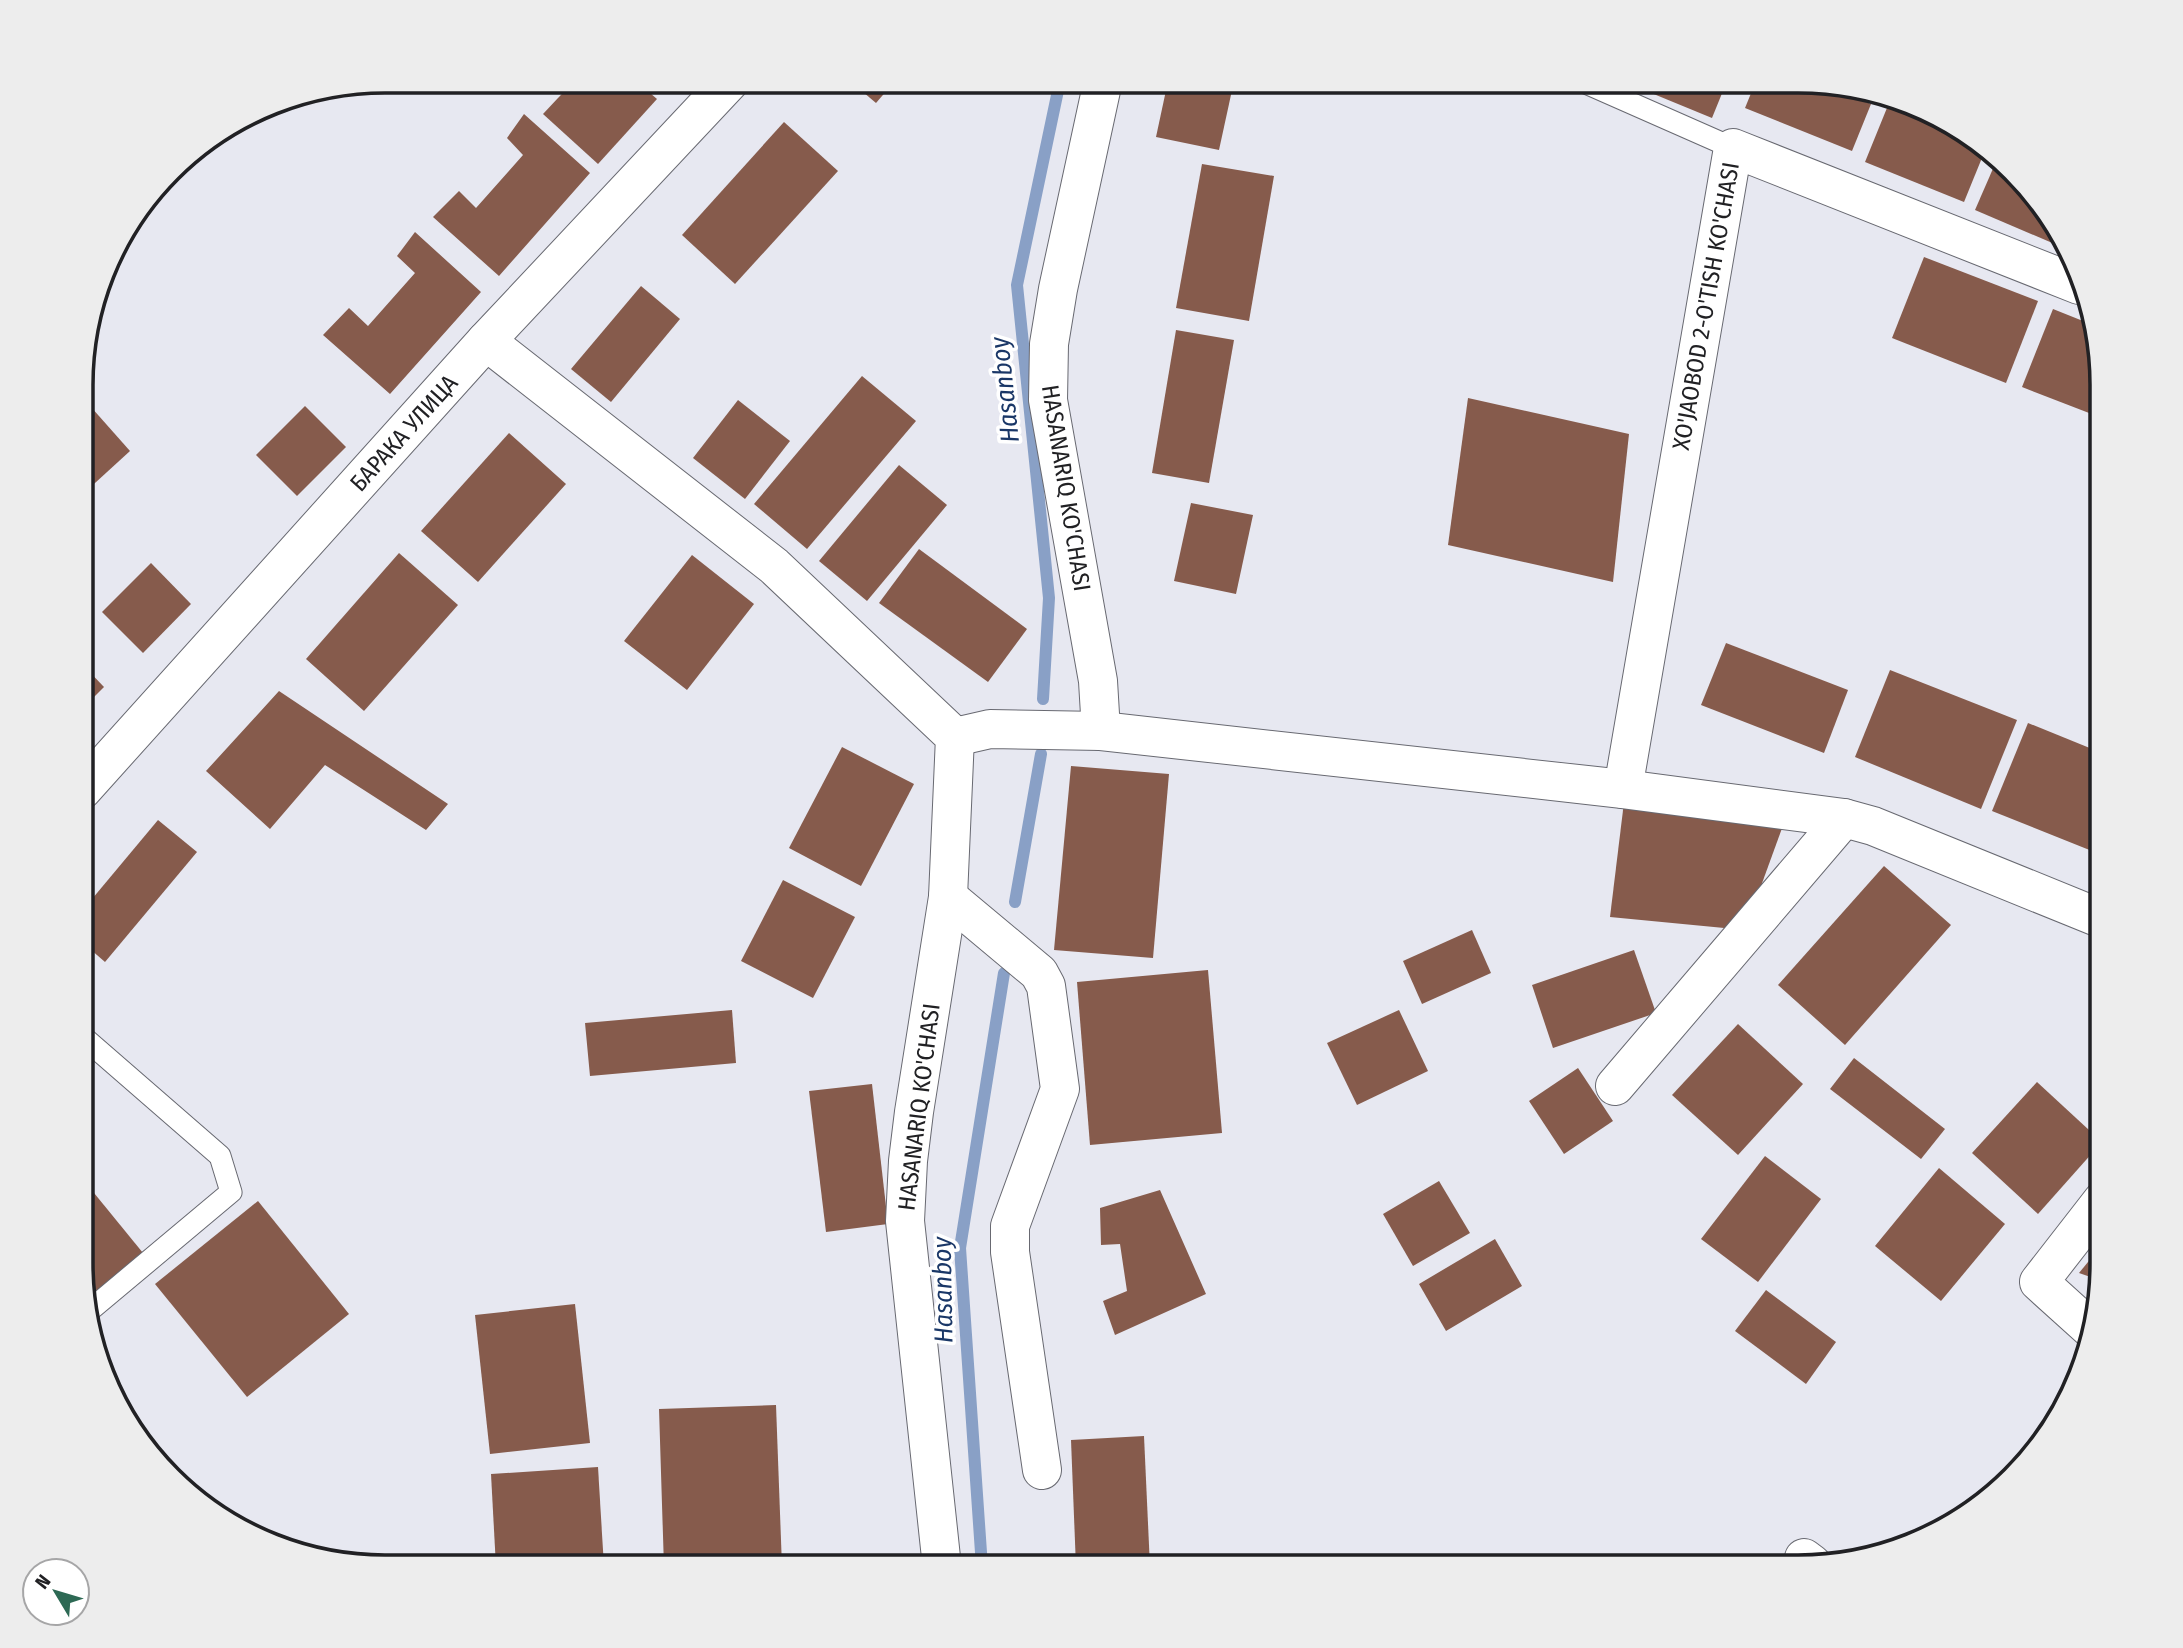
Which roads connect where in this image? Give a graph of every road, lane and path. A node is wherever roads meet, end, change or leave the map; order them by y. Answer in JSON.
{"nodes":[{"id":1,"x":719,"y":93,"type":"edge"},
{"id":2,"x":1100,"y":93,"type":"edge"},
{"id":3,"x":1608,"y":93,"type":"edge"},
{"id":4,"x":1733,"y":148,"type":"junction"},
{"id":5,"x":2072,"y":282,"type":"edge"},
{"id":6,"x":486,"y":341,"type":"junction"},
{"id":7,"x":1101,"y":731,"type":"junction"},
{"id":8,"x":955,"y":737,"type":"junction"},
{"id":9,"x":93,"y":778,"type":"edge"},
{"id":10,"x":1623,"y":789,"type":"junction"},
{"id":11,"x":1844,"y":817,"type":"junction"},
{"id":12,"x":948,"y":897,"type":"junction"},
{"id":13,"x":2090,"y":914,"type":"edge"},
{"id":14,"x":93,"y":1046,"type":"edge"},
{"id":15,"x":1615,"y":1086,"type":"dead end"},
{"id":16,"x":2090,"y":1216,"type":"edge"},
{"id":17,"x":96,"y":1305,"type":"edge"},
{"id":18,"x":2084,"y":1323,"type":"edge"},
{"id":19,"x":1042,"y":1469,"type":"dead end"},
{"id":20,"x":941,"y":1555,"type":"edge"}],
"edges":[{"from":1,"to":6,"type":"street","name":"БАРАКА УЛИЦА"},
{"from":2,"to":7,"type":"street","name":"HASANARIQ KO'CHASI"},
{"from":3,"to":4,"type":"lane"},
{"from":4,"to":5,"type":"street","name":"XO'JAOBOD 2-O'TISH KO'CHASI"},
{"from":4,"to":10,"type":"street","name":"XO'JAOBOD 2-O'TISH KO'CHASI"},
{"from":6,"to":8,"type":"street"},
{"from":6,"to":9,"type":"street","name":"БАРАКА УЛИЦА"},
{"from":7,"to":8,"type":"street"},
{"from":7,"to":10,"type":"street"},
{"from":8,"to":12,"type":"street","name":"HASANARIQ KO'CHASI"},
{"from":10,"to":11,"type":"street"},
{"from":11,"to":13,"type":"street"},
{"from":11,"to":15,"type":"street"},
{"from":12,"to":19,"type":"street"},
{"from":12,"to":20,"type":"street","name":"HASANARIQ KO'CHASI"},
{"from":14,"to":17,"type":"lane"},
{"from":16,"to":18,"type":"street"}]}
